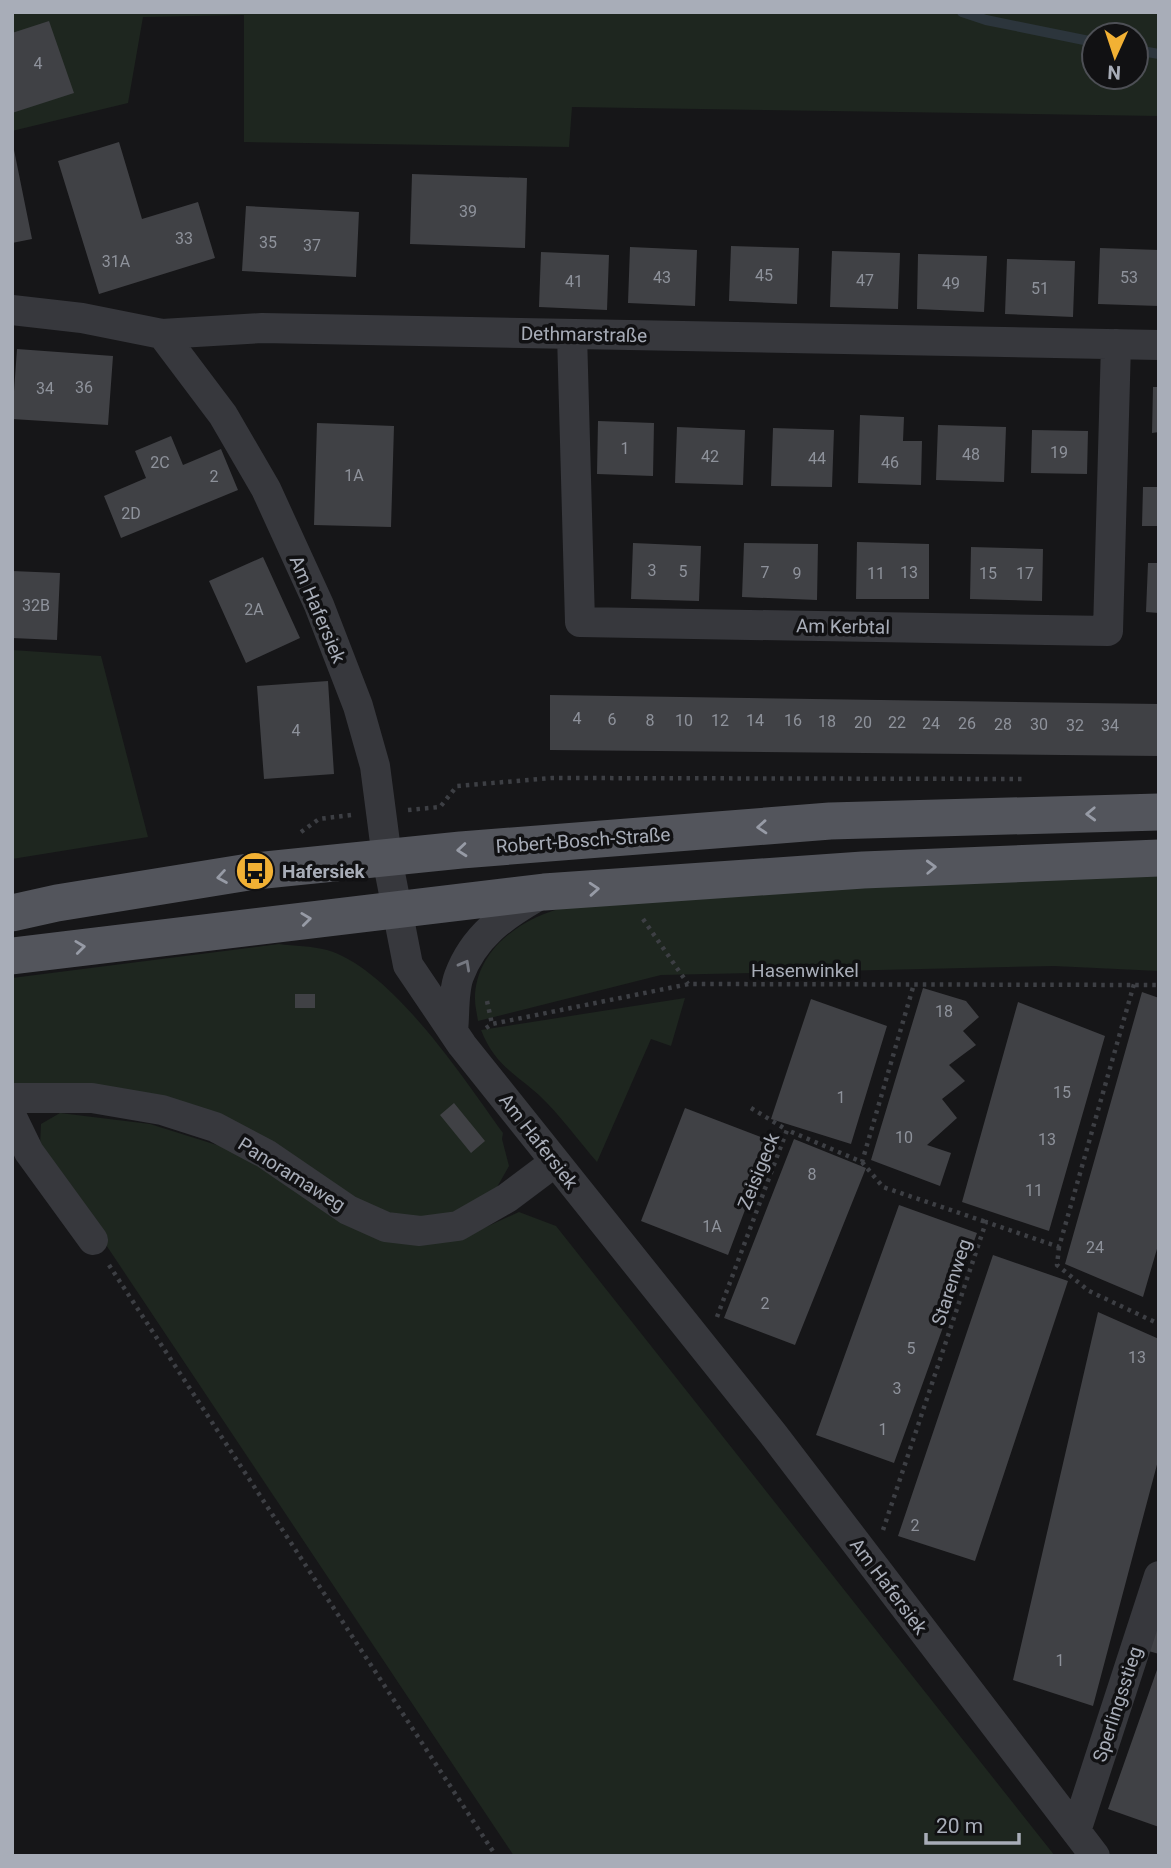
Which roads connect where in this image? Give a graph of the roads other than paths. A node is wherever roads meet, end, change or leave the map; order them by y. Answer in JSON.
{"nodes":[{"id":1,"x":12,"y":310,"type":"edge"},
{"id":2,"x":162,"y":334,"type":"junction"},
{"id":3,"x":572,"y":334,"type":"junction"},
{"id":4,"x":1116,"y":344,"type":"junction"},
{"id":5,"x":1159,"y":345,"type":"edge"},
{"id":6,"x":1159,"y":812,"type":"edge"},
{"id":7,"x":387,"y":858,"type":"junction"},
{"id":8,"x":1159,"y":858,"type":"edge"},
{"id":9,"x":544,"y":892,"type":"junction"},
{"id":10,"x":396,"y":909,"type":"junction"},
{"id":11,"x":12,"y":913,"type":"edge"},
{"id":12,"x":12,"y":956,"type":"edge"},
{"id":13,"x":458,"y":1038,"type":"junction"},
{"id":14,"x":12,"y":1098,"type":"edge"},
{"id":15,"x":12,"y":1117,"type":"edge"},
{"id":16,"x":555,"y":1162,"type":"junction"},
{"id":17,"x":93,"y":1240,"type":"road end"},
{"id":18,"x":1159,"y":1576,"type":"edge"},
{"id":19,"x":1076,"y":1831,"type":"junction"},
{"id":20,"x":1095,"y":1856,"type":"edge"}],
"edges":[{"from":1,"to":2,"type":"street","name":"Dethmarstraße"},
{"from":2,"to":3,"type":"street","name":"Dethmarstraße"},
{"from":2,"to":7,"type":"street","name":"Am Hafersiek"},
{"from":3,"to":4,"type":"street","name":"Dethmarstraße"},
{"from":3,"to":4,"type":"street","name":"Am Kerbtal"},
{"from":4,"to":5,"type":"street","name":"Dethmarstraße"},
{"from":6,"to":7,"type":"main road","name":"Robert-Bosch-Straße","one_way":true},
{"from":7,"to":10,"type":"street","name":"Am Hafersiek"},
{"from":7,"to":11,"type":"main road","name":"Robert-Bosch-Straße","one_way":true},
{"from":9,"to":8,"type":"main road","one_way":true},
{"from":9,"to":10,"type":"main road"},
{"from":13,"to":9,"type":"street","one_way":true},
{"from":12,"to":10,"type":"main road","one_way":true},
{"from":10,"to":13,"type":"street","name":"Am Hafersiek"},
{"from":13,"to":16,"type":"street","name":"Am Hafersiek"},
{"from":14,"to":16,"type":"street","name":"Panoramaweg"},
{"from":15,"to":17,"type":"street"},
{"from":16,"to":19,"type":"street","name":"Am Hafersiek"},
{"from":18,"to":19,"type":"street","name":"Sperlingsstieg"},
{"from":19,"to":20,"type":"street","name":"Am Hafersiek"}]}
